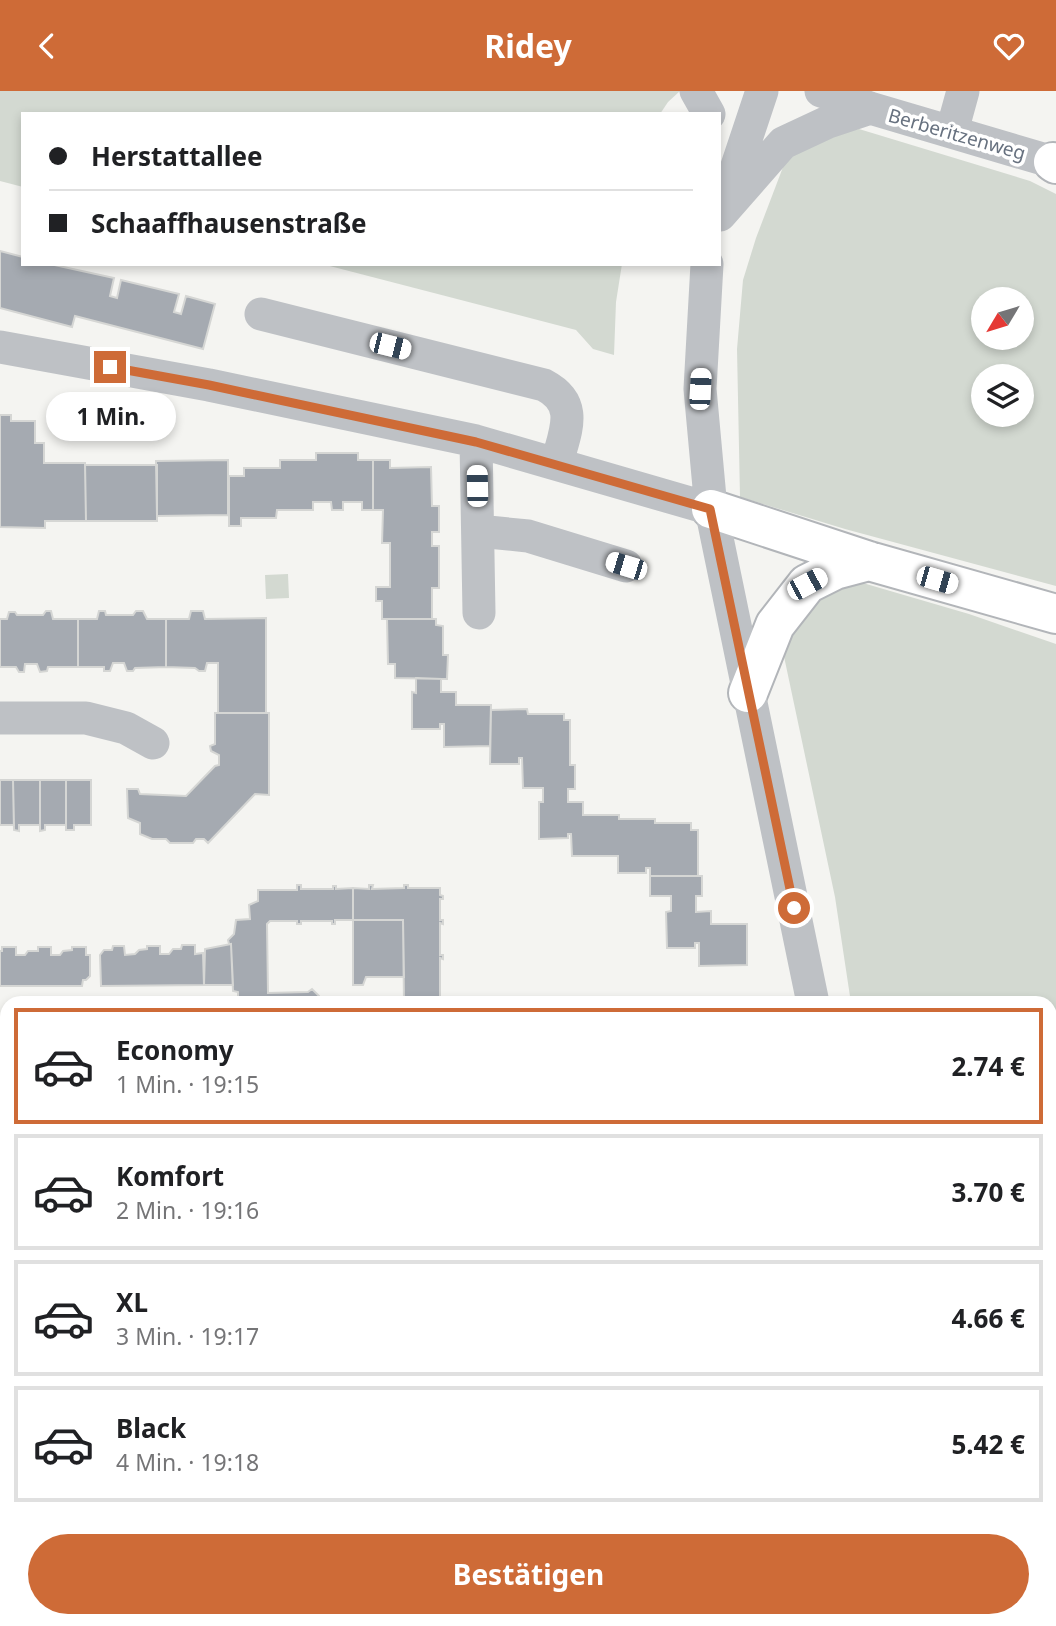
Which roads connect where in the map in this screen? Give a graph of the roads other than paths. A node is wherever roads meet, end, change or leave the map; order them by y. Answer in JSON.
{"nodes":[{"id":1,"x":696,"y":91,"type":"edge"},
{"id":2,"x":762,"y":91,"type":"edge"},
{"id":3,"x":821,"y":91,"type":"edge"},
{"id":4,"x":963,"y":91,"type":"edge"},
{"id":5,"x":870,"y":109,"type":"junction"},
{"id":6,"x":708,"y":112,"type":"edge"},
{"id":7,"x":952,"y":131,"type":"junction"},
{"id":8,"x":1055,"y":163,"type":"edge"},
{"id":9,"x":721,"y":203,"type":"edge"},
{"id":10,"x":721,"y":205,"type":"edge"},
{"id":11,"x":707,"y":266,"type":"edge"},
{"id":12,"x":261,"y":314,"type":"dead end"},
{"id":13,"x":0,"y":347,"type":"edge"},
{"id":14,"x":476,"y":442,"type":"junction"},
{"id":15,"x":557,"y":463,"type":"junction"},
{"id":16,"x":710,"y":509,"type":"junction"},
{"id":17,"x":478,"y":530,"type":"junction"},
{"id":18,"x":869,"y":561,"type":"junction"},
{"id":19,"x":626,"y":566,"type":"dead end"},
{"id":20,"x":479,"y":613,"type":"dead end"},
{"id":21,"x":1056,"y":614,"type":"edge"},
{"id":22,"x":748,"y":693,"type":"junction"},
{"id":23,"x":0,"y":718,"type":"edge"},
{"id":24,"x":153,"y":743,"type":"dead end"},
{"id":25,"x":812,"y":996,"type":"edge"}],
"edges":[{"from":1,"to":6,"type":"street"},
{"from":2,"to":9,"type":"street"},
{"from":3,"to":5,"type":"street","name":"Berberitzenweg"},
{"from":4,"to":7,"type":"street"},
{"from":5,"to":7,"type":"street","name":"Berberitzenweg"},
{"from":5,"to":10,"type":"street"},
{"from":7,"to":8,"type":"street","name":"Berberitzenweg"},
{"from":11,"to":16,"type":"street"},
{"from":12,"to":15,"type":"street"},
{"from":13,"to":14,"type":"street"},
{"from":14,"to":15,"type":"street"},
{"from":14,"to":17,"type":"street"},
{"from":15,"to":16,"type":"street"},
{"from":16,"to":18,"type":"main road"},
{"from":16,"to":22,"type":"street"},
{"from":17,"to":19,"type":"street"},
{"from":17,"to":20,"type":"street"},
{"from":18,"to":21,"type":"main road"},
{"from":18,"to":22,"type":"main road"},
{"from":22,"to":25,"type":"street"},
{"from":23,"to":24,"type":"street"}]}
